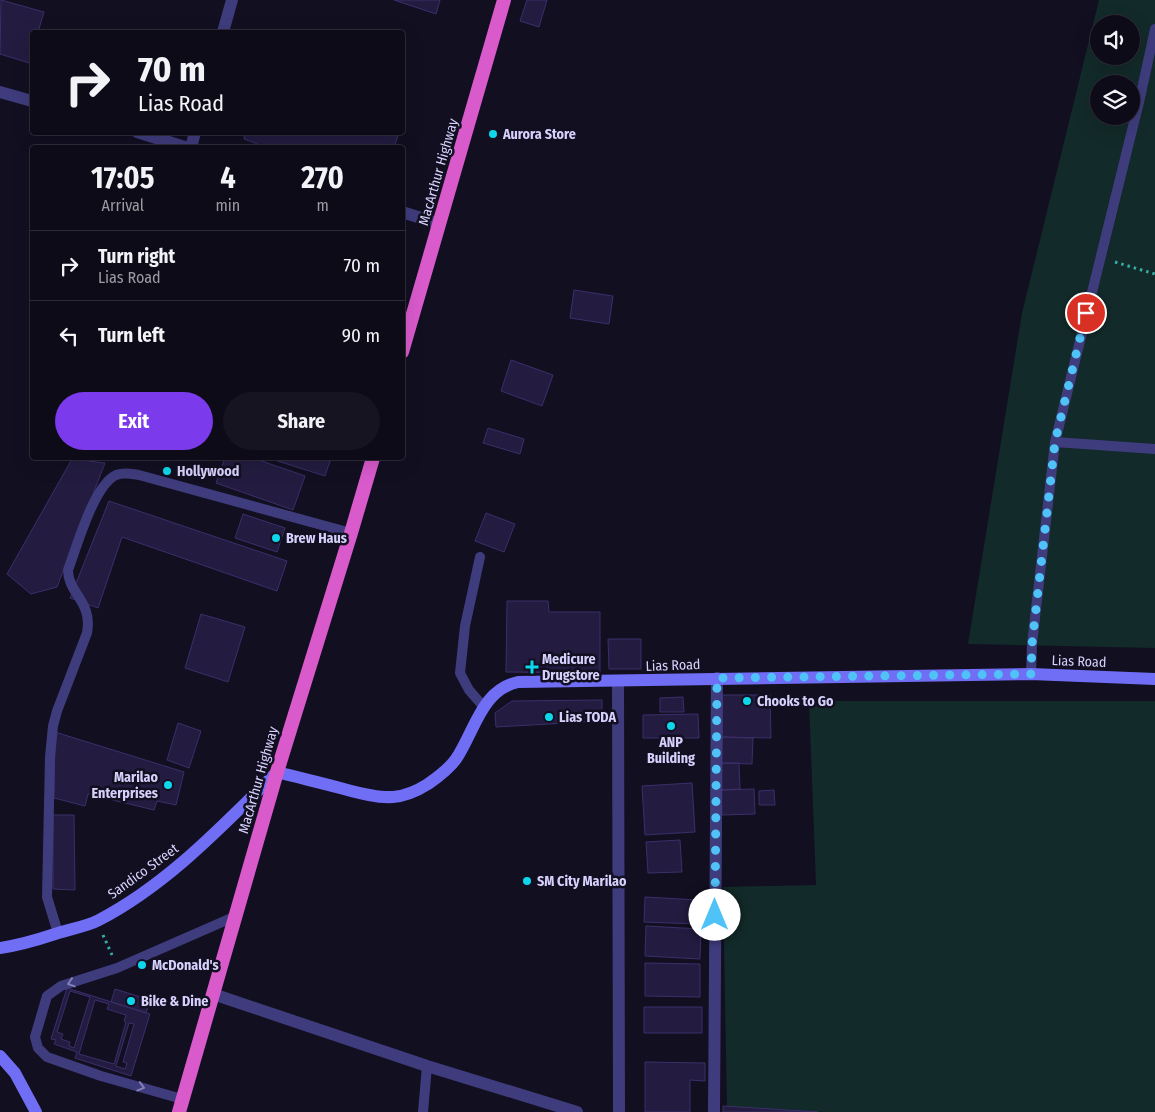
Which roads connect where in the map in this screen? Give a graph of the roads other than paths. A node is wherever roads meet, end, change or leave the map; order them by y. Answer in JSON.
{"nodes":[{"id":1,"x":232,"y":0,"type":"edge"},
{"id":2,"x":504,"y":0,"type":"edge"},
{"id":3,"x":1155,"y":29,"type":"edge"},
{"id":4,"x":224,"y":30,"type":"edge"},
{"id":5,"x":0,"y":92,"type":"edge"},
{"id":6,"x":30,"y":100,"type":"edge"},
{"id":7,"x":147,"y":135,"type":"edge"},
{"id":8,"x":179,"y":145,"type":"edge"},
{"id":9,"x":405,"y":213,"type":"edge"},
{"id":10,"x":440,"y":224,"type":"junction"},
{"id":11,"x":405,"y":342,"type":"edge"},
{"id":12,"x":1055,"y":442,"type":"junction"},
{"id":13,"x":1155,"y":449,"type":"edge"},
{"id":14,"x":372,"y":460,"type":"edge"},
{"id":15,"x":351,"y":534,"type":"junction"},
{"id":16,"x":480,"y":557,"type":"dead end"},
{"id":17,"x":1031,"y":674,"type":"junction"},
{"id":18,"x":717,"y":678,"type":"junction"},
{"id":19,"x":1155,"y":679,"type":"edge"},
{"id":20,"x":618,"y":681,"type":"junction"},
{"id":21,"x":484,"y":706,"type":"junction"},
{"id":22,"x":277,"y":772,"type":"junction"},
{"id":23,"x":236,"y":916,"type":"junction"},
{"id":24,"x":58,"y":933,"type":"junction"},
{"id":25,"x":0,"y":948,"type":"edge"},
{"id":26,"x":213,"y":994,"type":"junction"},
{"id":27,"x":0,"y":1056,"type":"edge"},
{"id":28,"x":427,"y":1066,"type":"junction"},
{"id":29,"x":180,"y":1106,"type":"edge"},
{"id":30,"x":36,"y":1112,"type":"edge"},
{"id":31,"x":423,"y":1112,"type":"edge"},
{"id":32,"x":577,"y":1112,"type":"edge"},
{"id":33,"x":619,"y":1112,"type":"edge"},
{"id":34,"x":714,"y":1112,"type":"edge"}],
"edges":[{"from":1,"to":4,"type":"street"},
{"from":2,"to":10,"type":"highway","name":"MacArthur Highway"},
{"from":3,"to":12,"type":"lane"},
{"from":5,"to":6,"type":"street"},
{"from":7,"to":8,"type":"street"},
{"from":9,"to":10,"type":"street"},
{"from":10,"to":11,"type":"highway","name":"MacArthur Highway"},
{"from":12,"to":13,"type":"lane"},
{"from":12,"to":17,"type":"lane"},
{"from":14,"to":15,"type":"highway","name":"MacArthur Highway"},
{"from":15,"to":22,"type":"highway","name":"MacArthur Highway"},
{"from":15,"to":24,"type":"lane"},
{"from":16,"to":21,"type":"lane"},
{"from":17,"to":18,"type":"main road","name":"Lias Road"},
{"from":17,"to":19,"type":"main road","name":"Lias Road"},
{"from":18,"to":20,"type":"main road","name":"Lias Road"},
{"from":18,"to":34,"type":"street"},
{"from":20,"to":21,"type":"main road","name":"Lias Road"},
{"from":20,"to":33,"type":"street"},
{"from":21,"to":22,"type":"main road","name":"Lias Road"},
{"from":22,"to":23,"type":"highway","name":"MacArthur Highway"},
{"from":22,"to":24,"type":"main road","name":"Sandico Street"},
{"from":23,"to":26,"type":"highway","name":"MacArthur Highway"},
{"from":23,"to":29,"type":"lane","one_way":true},
{"from":24,"to":25,"type":"main road","name":"Sandico Street"},
{"from":26,"to":28,"type":"street"},
{"from":26,"to":29,"type":"highway","name":"MacArthur Highway"},
{"from":27,"to":30,"type":"main road"},
{"from":28,"to":31,"type":"lane"},
{"from":28,"to":32,"type":"street"}]}
